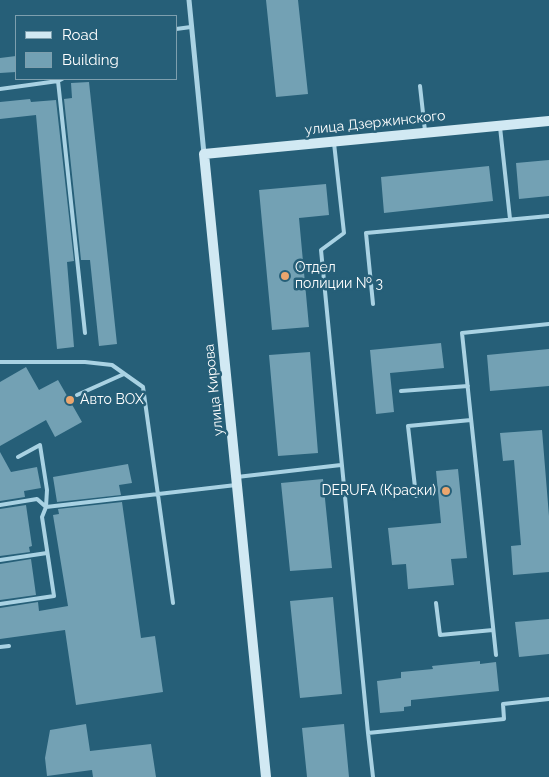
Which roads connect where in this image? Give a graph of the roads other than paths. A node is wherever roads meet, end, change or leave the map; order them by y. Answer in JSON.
{"nodes":[{"id":1,"x":189,"y":0,"type":"edge"},
{"id":2,"x":192,"y":27,"type":"junction"},
{"id":3,"x":178,"y":29,"type":"edge"},
{"id":4,"x":60,"y":80,"type":"edge"},
{"id":5,"x":420,"y":86,"type":"dead end"},
{"id":6,"x":0,"y":89,"type":"edge"},
{"id":7,"x":549,"y":121,"type":"edge"},
{"id":8,"x":500,"y":125,"type":"junction"},
{"id":9,"x":425,"y":131,"type":"junction"},
{"id":10,"x":334,"y":141,"type":"junction"},
{"id":11,"x":204,"y":154,"type":"junction"},
{"id":12,"x":549,"y":216,"type":"edge"},
{"id":13,"x":510,"y":219,"type":"junction"},
{"id":14,"x":374,"y":304,"type":"dead end"},
{"id":15,"x":549,"y":324,"type":"edge"},
{"id":16,"x":85,"y":333,"type":"dead end"},
{"id":17,"x":2,"y":360,"type":"edge"},
{"id":18,"x":124,"y":374,"type":"junction"},
{"id":19,"x":468,"y":386,"type":"junction"},
{"id":20,"x":402,"y":391,"type":"dead end"},
{"id":21,"x":77,"y":395,"type":"dead end"},
{"id":22,"x":471,"y":420,"type":"junction"},
{"id":23,"x":18,"y":457,"type":"dead end"},
{"id":24,"x":342,"y":465,"type":"junction"},
{"id":25,"x":236,"y":481,"type":"junction"},
{"id":26,"x":158,"y":494,"type":"junction"},
{"id":27,"x":416,"y":496,"type":"dead end"},
{"id":28,"x":0,"y":505,"type":"edge"},
{"id":29,"x":46,"y":507,"type":"junction"},
{"id":30,"x":47,"y":553,"type":"junction"},
{"id":31,"x":0,"y":560,"type":"edge"},
{"id":32,"x":173,"y":603,"type":"dead end"},
{"id":33,"x":436,"y":603,"type":"dead end"},
{"id":34,"x":0,"y":604,"type":"edge"},
{"id":35,"x":493,"y":630,"type":"junction"},
{"id":36,"x":9,"y":646,"type":"dead end"},
{"id":37,"x":0,"y":647,"type":"edge"},
{"id":38,"x":496,"y":655,"type":"dead end"},
{"id":39,"x":549,"y":699,"type":"edge"},
{"id":40,"x":368,"y":733,"type":"junction"},
{"id":41,"x":266,"y":777,"type":"edge"},
{"id":42,"x":373,"y":777,"type":"edge"}],
"edges":[{"from":1,"to":2,"type":"street","name":"улица Кирова"},
{"from":2,"to":3,"type":"lane"},
{"from":2,"to":11,"type":"street","name":"улица Кирова"},
{"from":4,"to":6,"type":"lane"},
{"from":4,"to":16,"type":"lane"},
{"from":5,"to":9,"type":"lane"},
{"from":7,"to":8,"type":"main road","name":"улица Дзержинского"},
{"from":8,"to":9,"type":"main road","name":"улица Дзержинского"},
{"from":8,"to":13,"type":"lane"},
{"from":9,"to":10,"type":"main road","name":"улица Дзержинского"},
{"from":10,"to":11,"type":"main road","name":"улица Дзержинского"},
{"from":10,"to":24,"type":"lane"},
{"from":11,"to":25,"type":"main road","name":"улица Кирова"},
{"from":12,"to":13,"type":"lane"},
{"from":13,"to":14,"type":"lane"},
{"from":15,"to":19,"type":"lane"},
{"from":17,"to":18,"type":"lane"},
{"from":18,"to":21,"type":"lane"},
{"from":18,"to":26,"type":"lane"},
{"from":19,"to":20,"type":"lane"},
{"from":19,"to":22,"type":"lane"},
{"from":22,"to":27,"type":"lane"},
{"from":22,"to":35,"type":"lane"},
{"from":23,"to":29,"type":"lane"},
{"from":24,"to":25,"type":"lane"},
{"from":24,"to":40,"type":"lane"},
{"from":25,"to":26,"type":"lane"},
{"from":25,"to":41,"type":"main road","name":"улица Кирова"},
{"from":26,"to":29,"type":"lane"},
{"from":26,"to":32,"type":"lane"},
{"from":28,"to":29,"type":"lane"},
{"from":29,"to":30,"type":"lane"},
{"from":30,"to":31,"type":"lane"},
{"from":30,"to":34,"type":"lane"},
{"from":33,"to":35,"type":"lane"},
{"from":35,"to":38,"type":"lane"},
{"from":36,"to":37,"type":"lane"},
{"from":39,"to":40,"type":"lane"},
{"from":40,"to":42,"type":"lane"}]}
